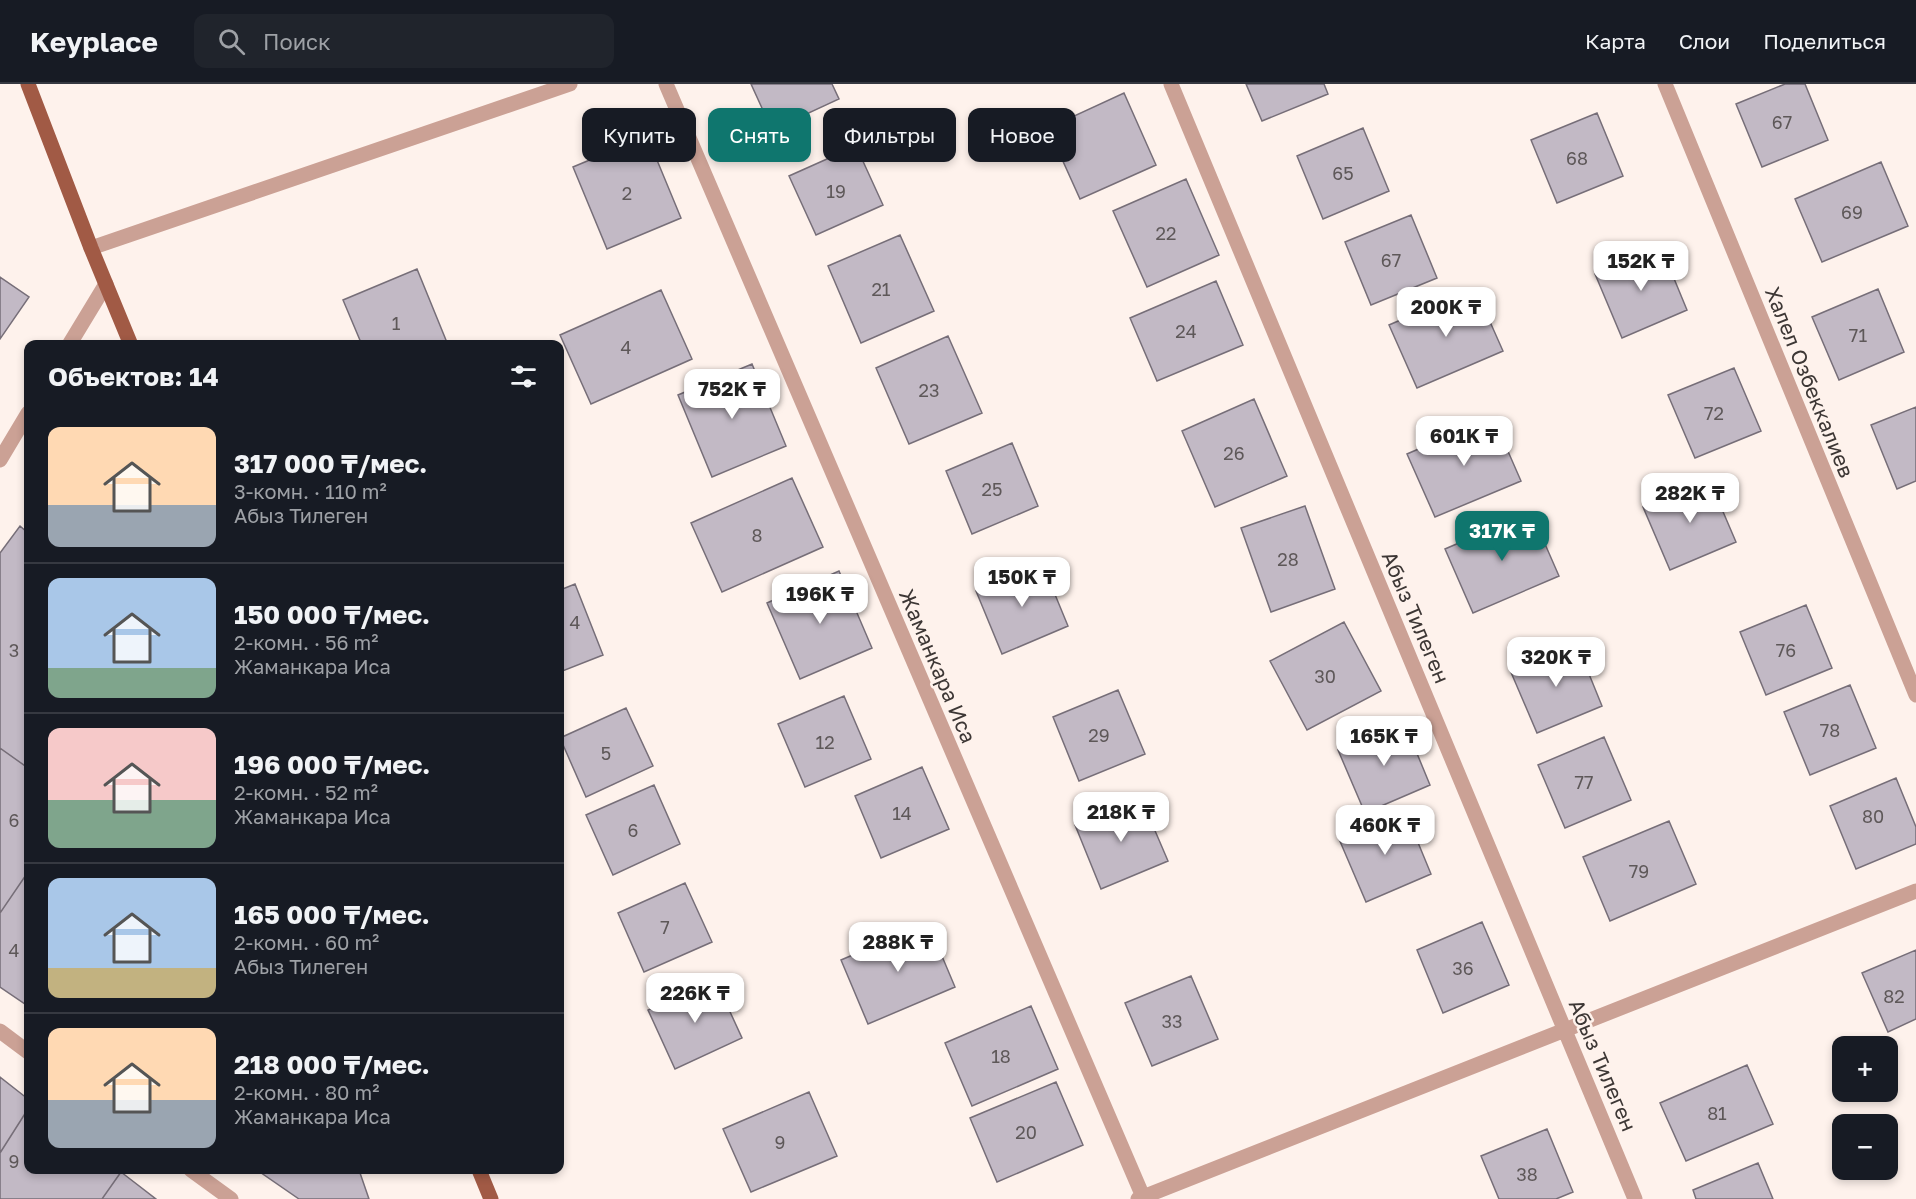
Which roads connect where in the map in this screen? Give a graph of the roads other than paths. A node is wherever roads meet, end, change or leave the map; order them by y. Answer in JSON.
{"nodes":[{"id":1,"x":28,"y":84,"type":"edge"},
{"id":2,"x":570,"y":84,"type":"edge"},
{"id":3,"x":666,"y":84,"type":"edge"},
{"id":4,"x":1171,"y":84,"type":"edge"},
{"id":5,"x":1665,"y":84,"type":"edge"},
{"id":6,"x":91,"y":249,"type":"junction"},
{"id":7,"x":106,"y":284,"type":"junction"},
{"id":8,"x":72,"y":340,"type":"edge"},
{"id":9,"x":129,"y":340,"type":"edge"},
{"id":10,"x":24,"y":419,"type":"edge"},
{"id":11,"x":1,"y":457,"type":"edge"},
{"id":12,"x":1916,"y":695,"type":"edge"},
{"id":13,"x":1916,"y":891,"type":"edge"},
{"id":14,"x":1565,"y":1030,"type":"junction"},
{"id":15,"x":0,"y":1031,"type":"edge"},
{"id":16,"x":24,"y":1049,"type":"edge"},
{"id":17,"x":197,"y":1174,"type":"edge"},
{"id":18,"x":481,"y":1174,"type":"edge"},
{"id":19,"x":1141,"y":1198,"type":"edge"},
{"id":20,"x":231,"y":1199,"type":"edge"},
{"id":21,"x":491,"y":1199,"type":"edge"},
{"id":22,"x":1635,"y":1199,"type":"edge"}],
"edges":[{"from":1,"to":6,"type":"main road"},
{"from":2,"to":6,"type":"street"},
{"from":3,"to":19,"type":"street","name":"Жаманкара Иса"},
{"from":4,"to":14,"type":"street","name":"Абыз Тилеген"},
{"from":5,"to":12,"type":"street","name":"Халел Озбеккалиев"},
{"from":6,"to":7,"type":"main road"},
{"from":7,"to":8,"type":"street"},
{"from":7,"to":9,"type":"main road"},
{"from":10,"to":11,"type":"street"},
{"from":13,"to":14,"type":"street"},
{"from":14,"to":19,"type":"street"},
{"from":14,"to":22,"type":"street","name":"Абыз Тилеген"},
{"from":15,"to":16,"type":"street"},
{"from":17,"to":20,"type":"street"},
{"from":18,"to":21,"type":"main road"}]}
